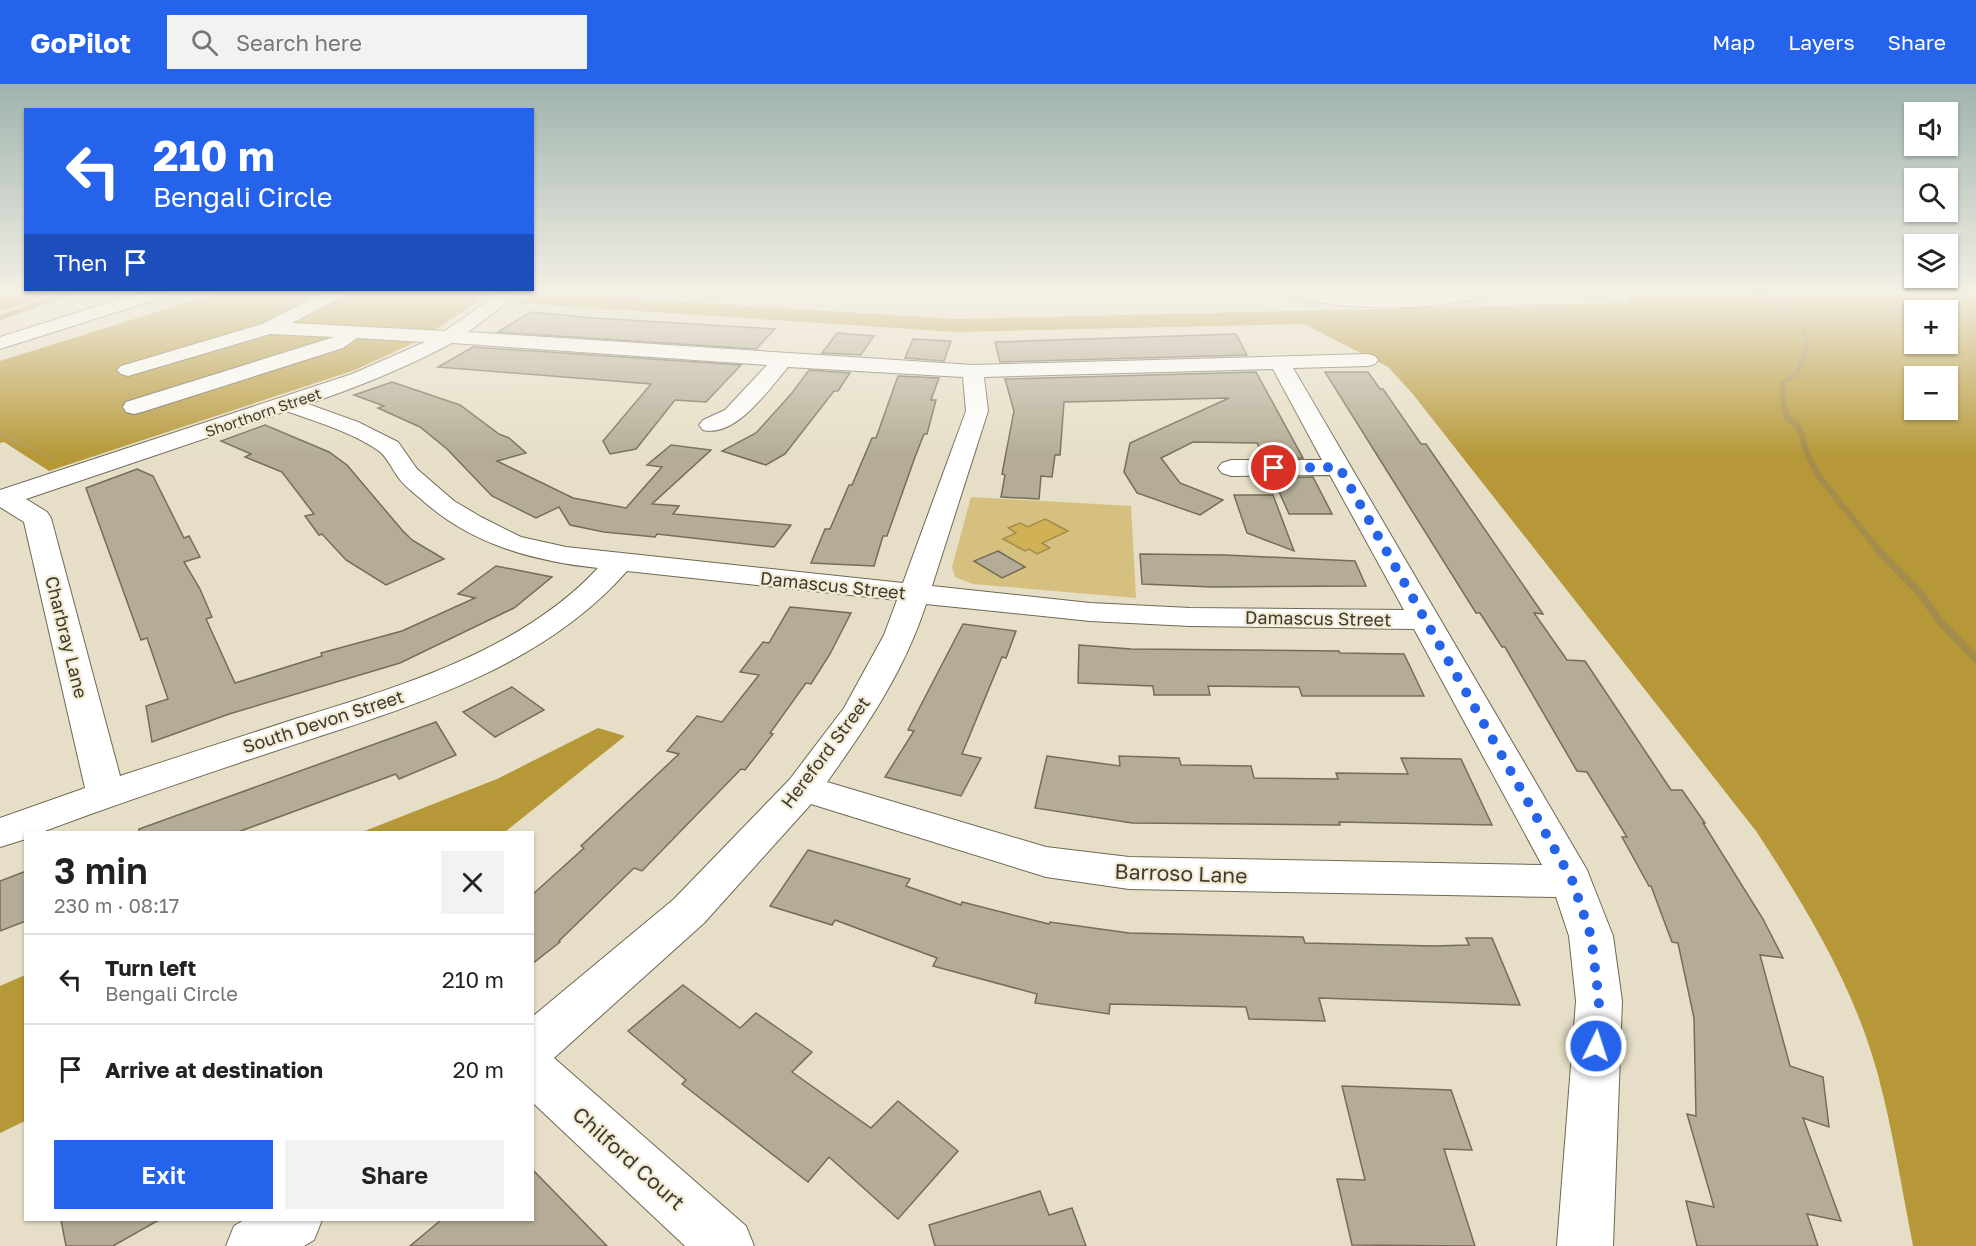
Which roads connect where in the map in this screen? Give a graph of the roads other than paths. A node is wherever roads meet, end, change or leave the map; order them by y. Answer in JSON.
{"nodes":[{"id":1,"x":203,"y":347,"type":"edge"},
{"id":2,"x":326,"y":347,"type":"edge"},
{"id":3,"x":429,"y":347,"type":"edge"},
{"id":4,"x":598,"y":347,"type":"edge"},
{"id":5,"x":783,"y":360,"type":"junction"},
{"id":6,"x":1368,"y":360,"type":"dead end"},
{"id":7,"x":1280,"y":363,"type":"junction"},
{"id":8,"x":973,"y":371,"type":"junction"},
{"id":9,"x":175,"y":394,"type":"junction"},
{"id":10,"x":288,"y":404,"type":"junction"},
{"id":11,"x":134,"y":407,"type":"dead end"},
{"id":12,"x":711,"y":425,"type":"dead end"},
{"id":13,"x":1339,"y":467,"type":"junction"},
{"id":14,"x":1231,"y":468,"type":"dead end"},
{"id":15,"x":2,"y":498,"type":"edge"},
{"id":16,"x":619,"y":562,"type":"junction"},
{"id":17,"x":914,"y":594,"type":"junction"},
{"id":18,"x":1425,"y":620,"type":"junction"},
{"id":19,"x":803,"y":788,"type":"junction"},
{"id":20,"x":105,"y":793,"type":"junction"},
{"id":21,"x":0,"y":833,"type":"edge"},
{"id":22,"x":1572,"y":880,"type":"junction"},
{"id":23,"x":534,"y":1045,"type":"edge"},
{"id":24,"x":534,"y":1071,"type":"edge"},
{"id":25,"x":292,"y":1221,"type":"edge"},
{"id":26,"x":254,"y":1246,"type":"edge"},
{"id":27,"x":726,"y":1246,"type":"edge"},
{"id":28,"x":1585,"y":1246,"type":"edge"}],
"edges":[{"from":1,"to":9,"type":"street"},
{"from":2,"to":9,"type":"street"},
{"from":3,"to":10,"type":"street","name":"Shorthorn Street"},
{"from":4,"to":5,"type":"street"},
{"from":5,"to":8,"type":"street"},
{"from":5,"to":12,"type":"street"},
{"from":6,"to":7,"type":"street"},
{"from":7,"to":8,"type":"street"},
{"from":7,"to":13,"type":"street"},
{"from":8,"to":17,"type":"street","name":"Hereford Street"},
{"from":9,"to":11,"type":"street"},
{"from":10,"to":15,"type":"street","name":"Shorthorn Street"},
{"from":10,"to":16,"type":"street","name":"Damascus Street"},
{"from":13,"to":14,"type":"street"},
{"from":13,"to":18,"type":"street"},
{"from":15,"to":20,"type":"street","name":"Charbray Lane"},
{"from":16,"to":17,"type":"street","name":"Damascus Street"},
{"from":16,"to":20,"type":"street","name":"South Devon Street"},
{"from":17,"to":18,"type":"street","name":"Damascus Street"},
{"from":17,"to":19,"type":"street","name":"Hereford Street"},
{"from":18,"to":22,"type":"street"},
{"from":19,"to":22,"type":"street","name":"Barroso Lane"},
{"from":19,"to":23,"type":"street","name":"Hereford Street"},
{"from":20,"to":21,"type":"street","name":"South Devon Street"},
{"from":22,"to":28,"type":"street"},
{"from":24,"to":27,"type":"street","name":"Chilford Court"},
{"from":25,"to":26,"type":"street"}]}
